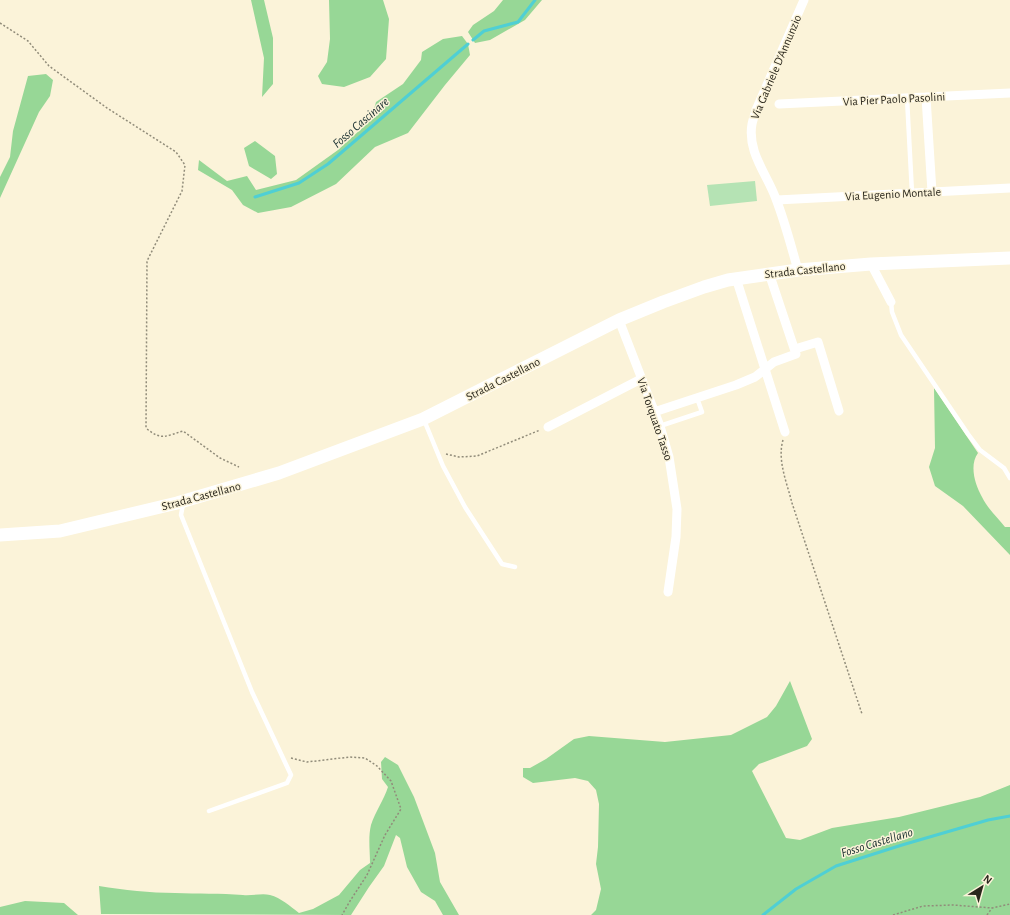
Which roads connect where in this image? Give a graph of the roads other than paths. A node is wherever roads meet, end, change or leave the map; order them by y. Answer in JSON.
{"nodes":[{"id":1,"x":804,"y":0,"type":"edge"},
{"id":2,"x":1010,"y":93,"type":"edge"},
{"id":3,"x":926,"y":97,"type":"junction"},
{"id":4,"x":907,"y":98,"type":"junction"},
{"id":5,"x":779,"y":104,"type":"dead end"},
{"id":6,"x":1010,"y":188,"type":"edge"},
{"id":7,"x":932,"y":192,"type":"junction"},
{"id":8,"x":912,"y":193,"type":"junction"},
{"id":9,"x":776,"y":200,"type":"junction"},
{"id":10,"x":1010,"y":258,"type":"edge"},
{"id":11,"x":871,"y":264,"type":"junction"},
{"id":12,"x":798,"y":270,"type":"junction"},
{"id":13,"x":769,"y":273,"type":"junction"},
{"id":14,"x":736,"y":278,"type":"junction"},
{"id":15,"x":892,"y":302,"type":"joint"},
{"id":16,"x":619,"y":320,"type":"junction"},
{"id":17,"x":794,"y":349,"type":"junction"},
{"id":18,"x":765,"y":369,"type":"junction"},
{"id":19,"x":641,"y":379,"type":"junction"},
{"id":20,"x":697,"y":398,"type":"junction"},
{"id":21,"x":839,"y":411,"type":"dead end"},
{"id":22,"x":654,"y":412,"type":"junction"},
{"id":23,"x":423,"y":419,"type":"junction"},
{"id":24,"x":660,"y":426,"type":"junction"},
{"id":25,"x":548,"y":427,"type":"road end"},
{"id":26,"x":785,"y":432,"type":"road end"},
{"id":27,"x":1010,"y":478,"type":"edge"},
{"id":28,"x":184,"y":502,"type":"junction"},
{"id":29,"x":0,"y":535,"type":"edge"},
{"id":30,"x":515,"y":567,"type":"dead end"},
{"id":31,"x":668,"y":592,"type":"dead end"},
{"id":32,"x":209,"y":811,"type":"dead end"}],
"edges":[{"from":1,"to":9,"type":"street","name":"Via Gabriele D'Annunzio"},
{"from":2,"to":3,"type":"street","name":"Via Pier Paolo Pasolini"},
{"from":3,"to":4,"type":"street","name":"Via Pier Paolo Pasolini"},
{"from":3,"to":7,"type":"street"},
{"from":4,"to":5,"type":"street","name":"Via Pier Paolo Pasolini"},
{"from":4,"to":8,"type":"lane"},
{"from":6,"to":7,"type":"street","name":"Via Eugenio Montale"},
{"from":7,"to":8,"type":"street","name":"Via Eugenio Montale"},
{"from":8,"to":9,"type":"street","name":"Via Eugenio Montale"},
{"from":9,"to":12,"type":"street","name":"Via Gabriele D'Annunzio"},
{"from":10,"to":11,"type":"street","name":"Strada Castellano"},
{"from":11,"to":12,"type":"street","name":"Strada Castellano"},
{"from":11,"to":15,"type":"street"},
{"from":12,"to":13,"type":"street","name":"Strada Castellano"},
{"from":13,"to":14,"type":"street","name":"Strada Castellano"},
{"from":13,"to":17,"type":"street"},
{"from":14,"to":16,"type":"street","name":"Strada Castellano"},
{"from":14,"to":18,"type":"street"},
{"from":15,"to":27,"type":"lane"},
{"from":16,"to":19,"type":"street","name":"Via Torquato Tasso"},
{"from":16,"to":23,"type":"street","name":"Strada Castellano"},
{"from":17,"to":18,"type":"street"},
{"from":17,"to":21,"type":"street"},
{"from":18,"to":20,"type":"street"},
{"from":18,"to":26,"type":"street"},
{"from":19,"to":22,"type":"street","name":"Via Torquato Tasso"},
{"from":19,"to":25,"type":"street"},
{"from":20,"to":22,"type":"street"},
{"from":20,"to":24,"type":"lane"},
{"from":22,"to":24,"type":"street","name":"Via Torquato Tasso"},
{"from":23,"to":28,"type":"street","name":"Strada Castellano"},
{"from":23,"to":30,"type":"lane"},
{"from":24,"to":31,"type":"street","name":"Via Torquato Tasso"},
{"from":28,"to":29,"type":"street","name":"Strada Castellano"},
{"from":28,"to":32,"type":"lane"}]}
